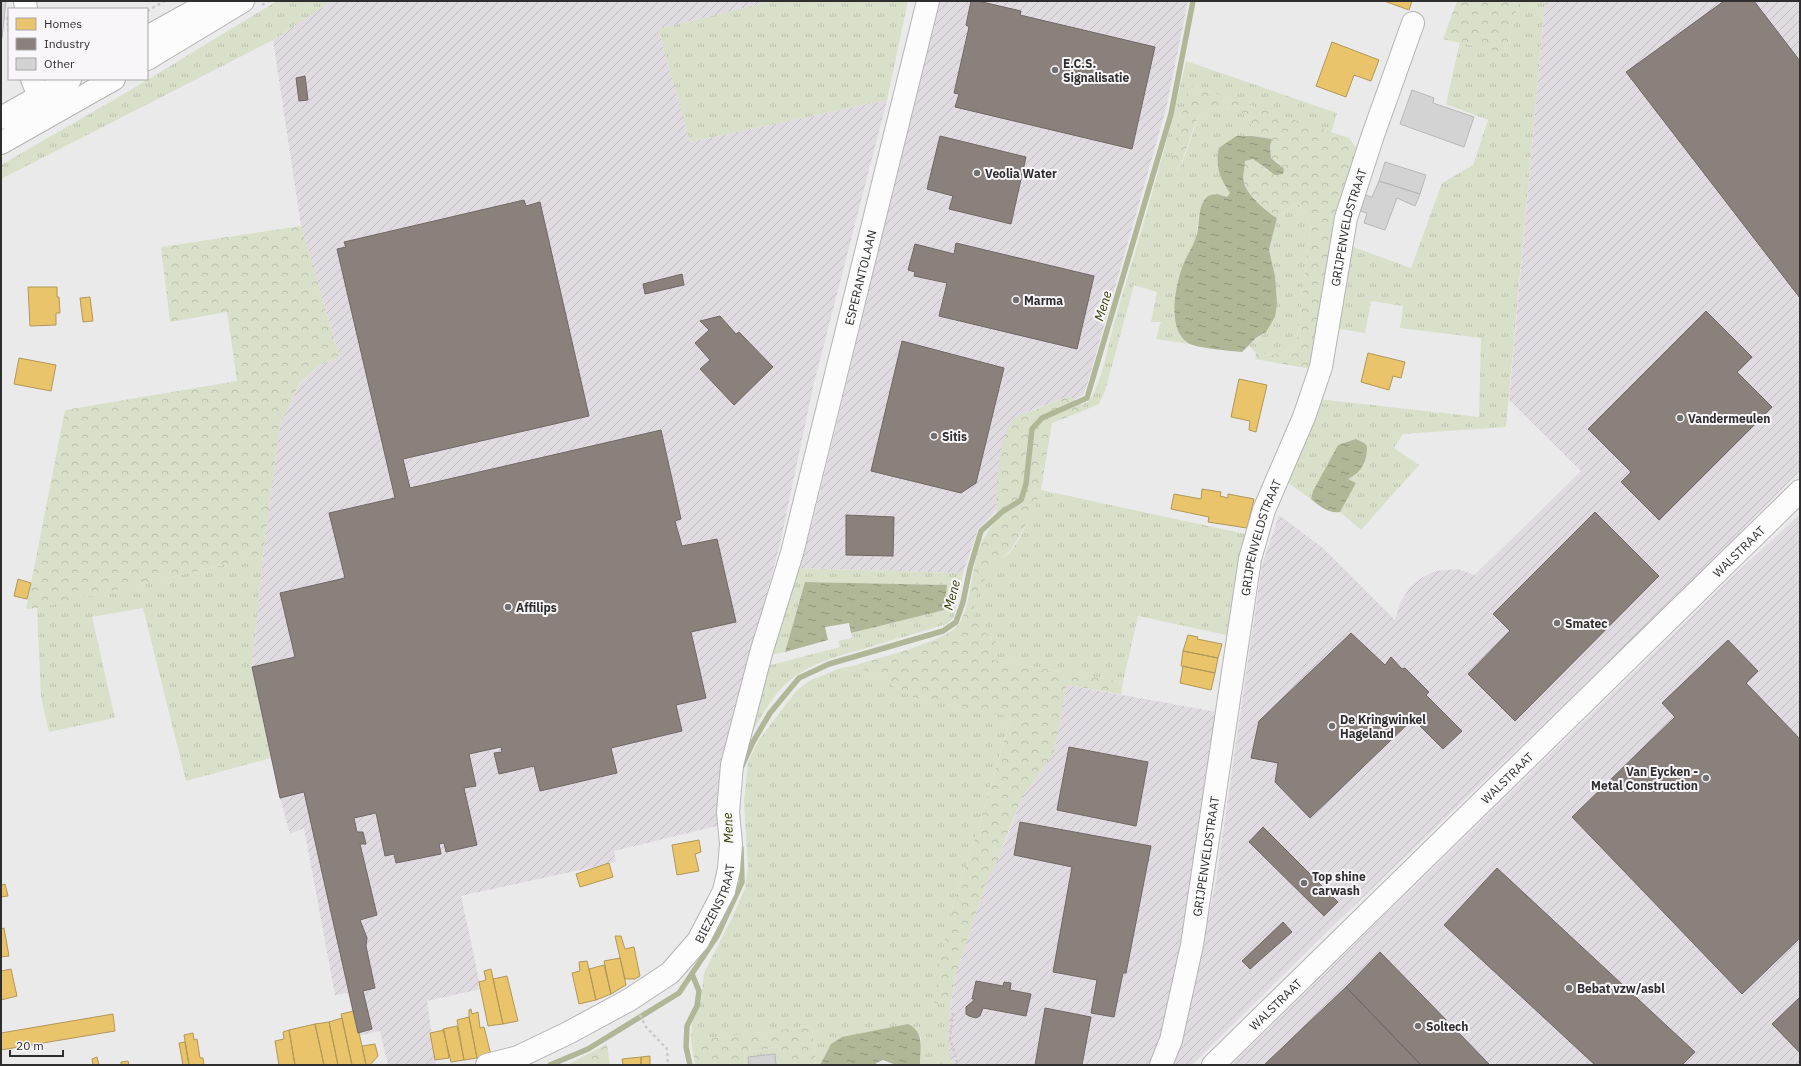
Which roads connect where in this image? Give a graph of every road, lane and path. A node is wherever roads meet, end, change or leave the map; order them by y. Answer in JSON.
{"nodes":[{"id":1,"x":165,"y":1,"type":"edge"},
{"id":2,"x":212,"y":1,"type":"edge"},
{"id":3,"x":243,"y":1,"type":"edge"},
{"id":4,"x":928,"y":1,"type":"edge"},
{"id":5,"x":148,"y":11,"type":"edge"},
{"id":6,"x":1413,"y":23,"type":"dead end"},
{"id":7,"x":148,"y":36,"type":"edge"},
{"id":8,"x":148,"y":58,"type":"edge"},
{"id":9,"x":112,"y":80,"type":"edge"},
{"id":10,"x":50,"y":84,"type":"edge"},
{"id":11,"x":57,"y":113,"type":"junction"},
{"id":12,"x":1,"y":118,"type":"edge"},
{"id":13,"x":1,"y":143,"type":"edge"},
{"id":14,"x":1800,"y":491,"type":"edge"},
{"id":15,"x":792,"y":553,"type":"joint"},
{"id":16,"x":636,"y":1009,"type":"dead end"},
{"id":17,"x":953,"y":1013,"type":"dead end"},
{"id":18,"x":487,"y":1065,"type":"edge"},
{"id":19,"x":668,"y":1065,"type":"edge"},
{"id":20,"x":958,"y":1065,"type":"edge"},
{"id":21,"x":1161,"y":1065,"type":"edge"},
{"id":22,"x":1213,"y":1065,"type":"edge"}],
"edges":[{"from":1,"to":5,"type":"path"},
{"from":2,"to":7,"type":"street"},
{"from":3,"to":8,"type":"street"},
{"from":4,"to":15,"type":"street","name":"ESPERANTOLAAN"},
{"from":6,"to":21,"type":"street","name":"GRIJPENVELDSTRAAT"},
{"from":9,"to":11,"type":"street"},
{"from":10,"to":11,"type":"street"},
{"from":10,"to":12,"type":"street"},
{"from":11,"to":13,"type":"street"},
{"from":14,"to":22,"type":"street","name":"WALSTRAAT"},
{"from":15,"to":18,"type":"street","name":"BIEZENSTRAAT"},
{"from":16,"to":19,"type":"path"},
{"from":17,"to":20,"type":"path"}]}
